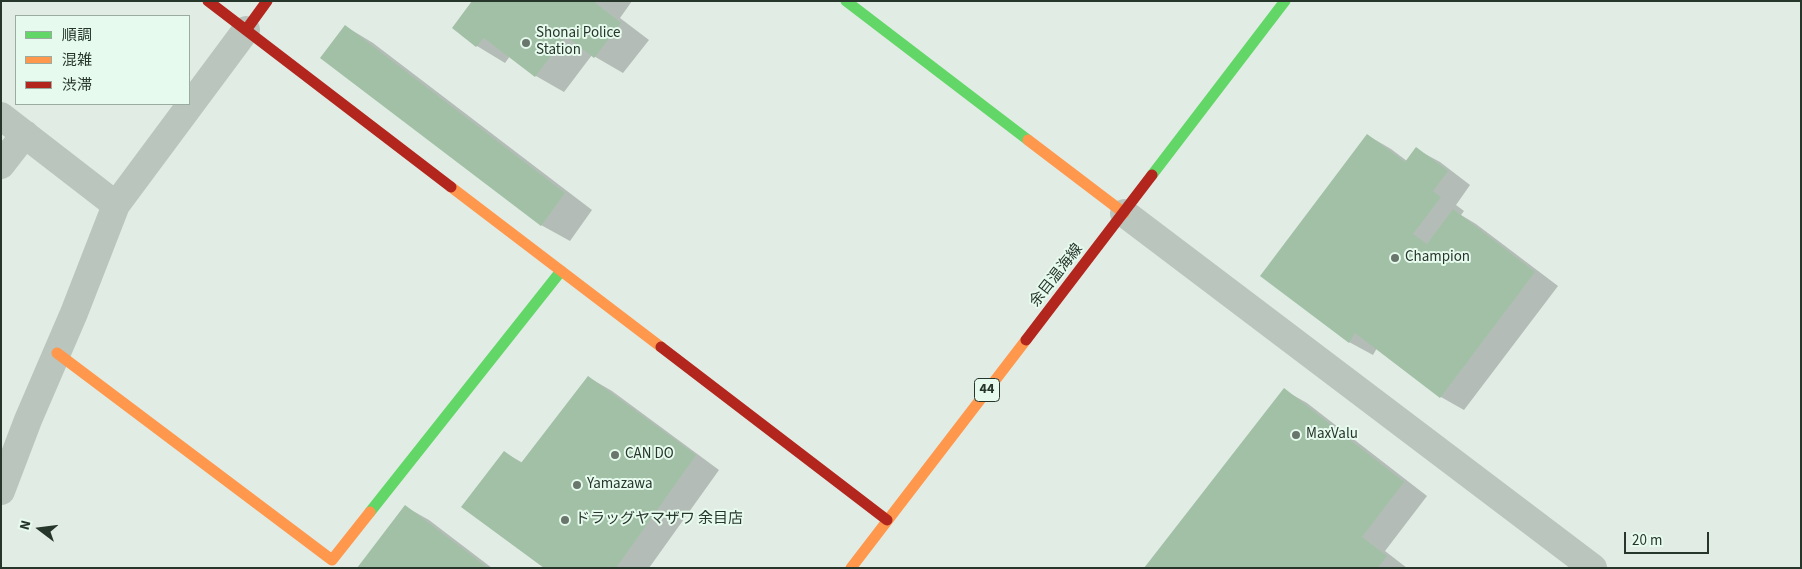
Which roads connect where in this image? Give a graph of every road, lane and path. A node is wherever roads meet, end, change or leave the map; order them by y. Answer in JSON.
{"nodes":[{"id":1,"x":208,"y":1,"type":"edge"},
{"id":2,"x":267,"y":1,"type":"edge"},
{"id":3,"x":846,"y":1,"type":"edge"},
{"id":4,"x":1285,"y":1,"type":"edge"},
{"id":5,"x":246,"y":30,"type":"junction"},
{"id":6,"x":1,"y":116,"type":"edge"},
{"id":7,"x":25,"y":134,"type":"junction"},
{"id":8,"x":1,"y":165,"type":"edge"},
{"id":9,"x":116,"y":205,"type":"junction"},
{"id":10,"x":1124,"y":213,"type":"junction"},
{"id":11,"x":561,"y":271,"type":"junction"},
{"id":12,"x":57,"y":353,"type":"junction"},
{"id":13,"x":1,"y":491,"type":"edge"},
{"id":14,"x":887,"y":520,"type":"junction"},
{"id":15,"x":850,"y":568,"type":"edge"},
{"id":16,"x":1593,"y":568,"type":"edge"}],
"edges":[{"from":1,"to":5,"type":"street"},
{"from":2,"to":5,"type":"street"},
{"from":3,"to":10,"type":"street"},
{"from":4,"to":10,"type":"street","name":"余目温海線","number":"44"},
{"from":5,"to":9,"type":"street"},
{"from":5,"to":11,"type":"street"},
{"from":6,"to":7,"type":"street"},
{"from":7,"to":8,"type":"street"},
{"from":7,"to":9,"type":"street"},
{"from":9,"to":12,"type":"street"},
{"from":10,"to":14,"type":"street","name":"余目温海線","number":"44"},
{"from":10,"to":16,"type":"street"},
{"from":11,"to":12,"type":"street"},
{"from":11,"to":14,"type":"street"},
{"from":12,"to":13,"type":"street"},
{"from":14,"to":15,"type":"street","name":"余目温海線","number":"44"}]}
